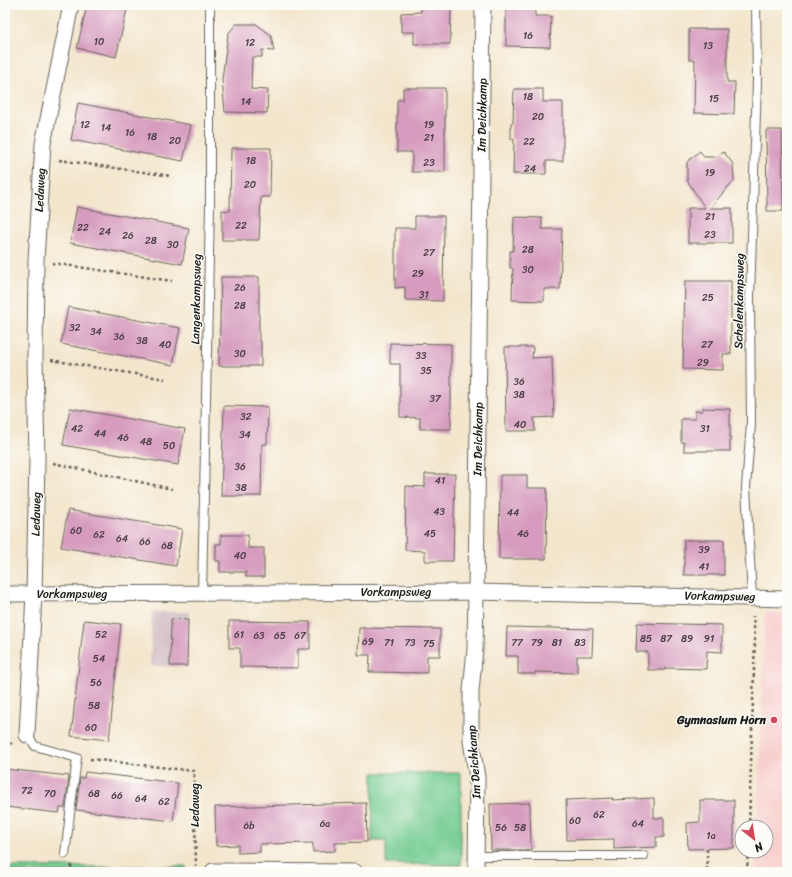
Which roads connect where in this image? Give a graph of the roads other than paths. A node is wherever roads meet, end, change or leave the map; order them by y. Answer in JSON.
{"nodes":[{"id":1,"x":71,"y":5,"type":"edge"},
{"id":2,"x":210,"y":5,"type":"edge"},
{"id":3,"x":483,"y":5,"type":"edge"},
{"id":4,"x":756,"y":5,"type":"edge"},
{"id":5,"x":476,"y":592,"type":"junction"},
{"id":6,"x":5,"y":594,"type":"edge"},
{"id":7,"x":34,"y":594,"type":"junction"},
{"id":8,"x":202,"y":594,"type":"junction"},
{"id":9,"x":752,"y":597,"type":"junction"},
{"id":10,"x":787,"y":599,"type":"edge"},
{"id":11,"x":26,"y":735,"type":"joint"},
{"id":12,"x":65,"y":854,"type":"dead end"},
{"id":13,"x":477,"y":856,"type":"junction"},
{"id":14,"x":644,"y":856,"type":"dead end"},
{"id":15,"x":213,"y":871,"type":"road end"},
{"id":16,"x":355,"y":872,"type":"edge"},
{"id":17,"x":476,"y":872,"type":"edge"}],
"edges":[{"from":1,"to":7,"type":"street","name":"Ledaweg"},
{"from":2,"to":8,"type":"lane","name":"Langenkampsweg"},
{"from":3,"to":5,"type":"street","name":"Im Deichkamp"},
{"from":4,"to":9,"type":"lane","name":"Schelenkampsweg"},
{"from":5,"to":8,"type":"street","name":"Vorkampsweg"},
{"from":5,"to":9,"type":"street","name":"Vorkampsweg"},
{"from":5,"to":13,"type":"street","name":"Im Deichkamp"},
{"from":6,"to":7,"type":"street","name":"Vorkampsweg"},
{"from":7,"to":8,"type":"street","name":"Vorkampsweg"},
{"from":7,"to":11,"type":"street","name":"Ledaweg"},
{"from":9,"to":10,"type":"street","name":"Vorkampsweg"},
{"from":11,"to":12,"type":"lane","name":"Ledaweg"},
{"from":13,"to":14,"type":"lane"},
{"from":13,"to":17,"type":"street","name":"Im Deichkamp"},
{"from":15,"to":16,"type":"street"}]}
